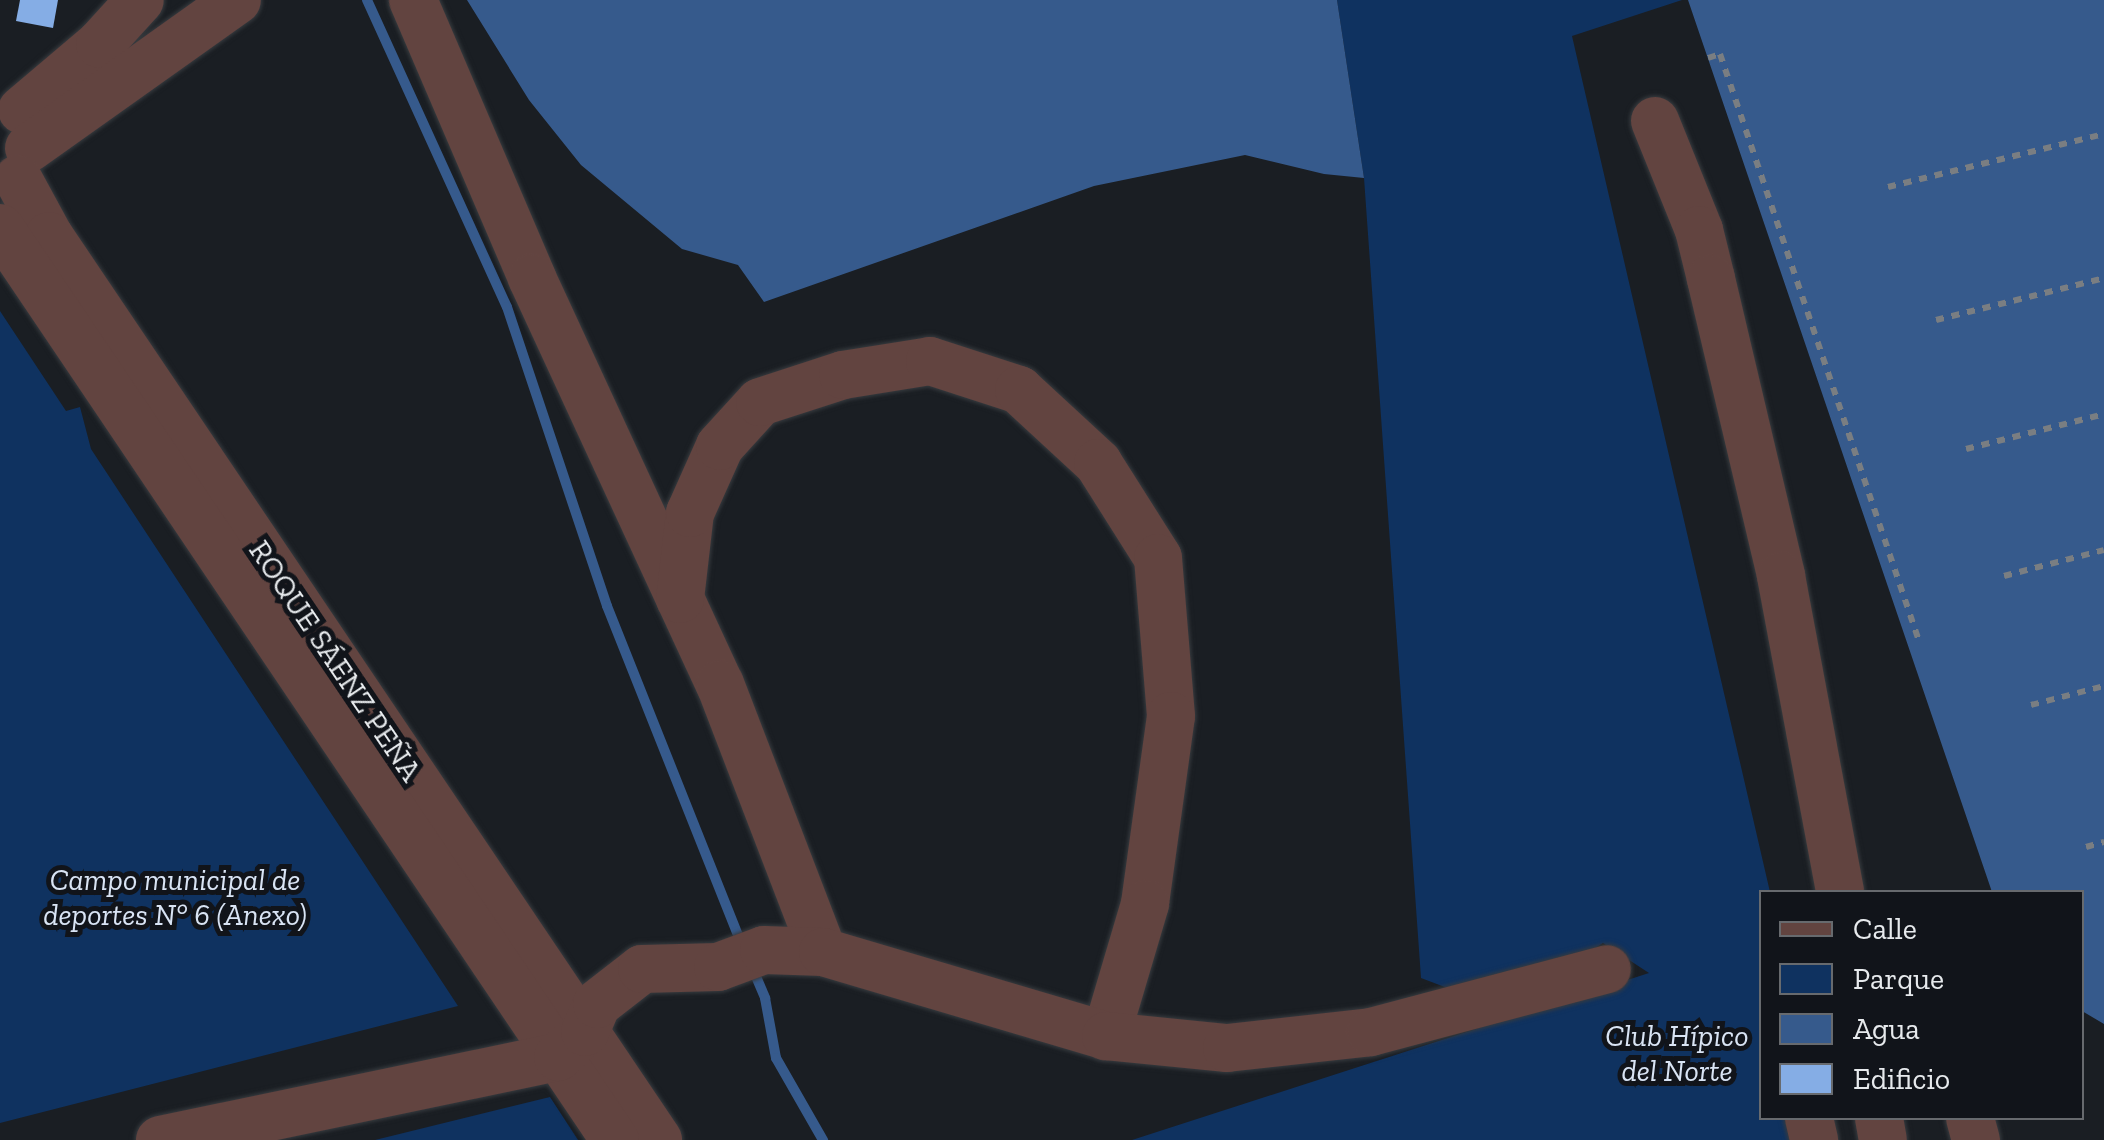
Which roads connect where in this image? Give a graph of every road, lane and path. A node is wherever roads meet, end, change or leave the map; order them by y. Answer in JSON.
{"nodes":[{"id":1,"x":140,"y":0,"type":"edge"},
{"id":2,"x":236,"y":0,"type":"edge"},
{"id":3,"x":413,"y":0,"type":"edge"},
{"id":4,"x":1708,"y":58,"type":"dead end"},
{"id":5,"x":1655,"y":121,"type":"dead end"},
{"id":6,"x":2104,"y":134,"type":"edge"},
{"id":7,"x":14,"y":144,"type":"edge"},
{"id":8,"x":1888,"y":187,"type":"dead end"},
{"id":9,"x":0,"y":228,"type":"edge"},
{"id":10,"x":2104,"y":278,"type":"edge"},
{"id":11,"x":1936,"y":320,"type":"dead end"},
{"id":12,"x":2104,"y":414,"type":"edge"},
{"id":13,"x":1966,"y":449,"type":"dead end"},
{"id":14,"x":2104,"y":550,"type":"edge"},
{"id":15,"x":2004,"y":576,"type":"dead end"},
{"id":16,"x":680,"y":599,"type":"junction"},
{"id":17,"x":1919,"y":641,"type":"dead end"},
{"id":18,"x":2104,"y":686,"type":"edge"},
{"id":19,"x":2031,"y":704,"type":"dead end"},
{"id":20,"x":2104,"y":842,"type":"edge"},
{"id":21,"x":2086,"y":847,"type":"dead end"},
{"id":22,"x":1840,"y":890,"type":"edge"},
{"id":23,"x":823,"y":952,"type":"junction"},
{"id":24,"x":1607,"y":969,"type":"dead end"},
{"id":25,"x":1106,"y":1036,"type":"junction"},
{"id":26,"x":572,"y":1045,"type":"junction"},
{"id":27,"x":160,"y":1140,"type":"edge"},
{"id":28,"x":615,"y":1140,"type":"edge"},
{"id":29,"x":658,"y":1140,"type":"edge"}],
"edges":[{"from":1,"to":7,"type":"street"},
{"from":2,"to":7,"type":"street"},
{"from":3,"to":16,"type":"street"},
{"from":4,"to":17,"type":"path"},
{"from":5,"to":22,"type":"street"},
{"from":6,"to":8,"type":"path"},
{"from":7,"to":26,"type":"street","name":"ROQUE SÁENZ PEÑA"},
{"from":9,"to":26,"type":"street","name":"ROQUE SÁENZ PEÑA"},
{"from":10,"to":11,"type":"path"},
{"from":12,"to":13,"type":"path"},
{"from":14,"to":15,"type":"path"},
{"from":16,"to":23,"type":"street"},
{"from":16,"to":25,"type":"street"},
{"from":18,"to":19,"type":"path"},
{"from":20,"to":21,"type":"path"},
{"from":23,"to":25,"type":"street"},
{"from":23,"to":26,"type":"street"},
{"from":24,"to":25,"type":"street"},
{"from":26,"to":27,"type":"street"},
{"from":26,"to":28,"type":"street","name":"ROQUE SÁENZ PEÑA"},
{"from":26,"to":29,"type":"street","name":"ROQUE SÁENZ PEÑA"}]}
